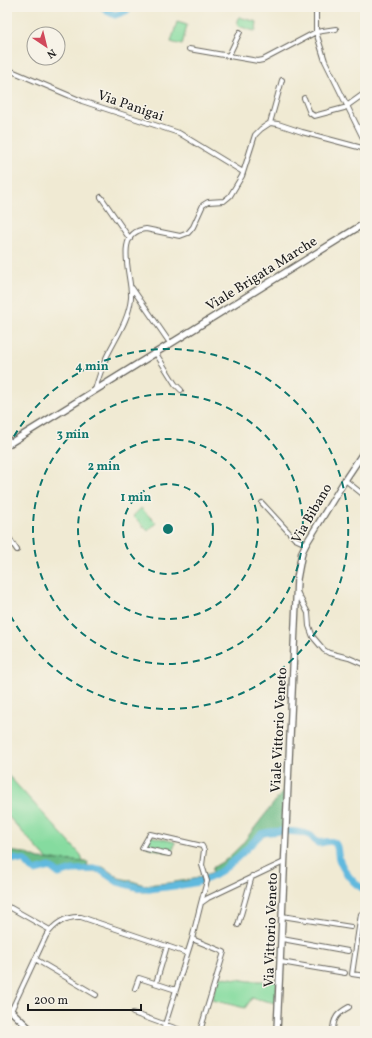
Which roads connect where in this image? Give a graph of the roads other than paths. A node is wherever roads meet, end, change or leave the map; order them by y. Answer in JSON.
{"nodes":[{"id":1,"x":316,"y":7,"type":"edge"},
{"id":2,"x":336,"y":29,"type":"dead end"},
{"id":3,"x":240,"y":32,"type":"dead end"},
{"id":4,"x":316,"y":32,"type":"junction"},
{"id":5,"x":189,"y":49,"type":"dead end"},
{"id":6,"x":229,"y":55,"type":"junction"},
{"id":7,"x":7,"y":69,"type":"edge"},
{"id":8,"x":282,"y":80,"type":"dead end"},
{"id":9,"x":365,"y":93,"type":"edge"},
{"id":10,"x":304,"y":98,"type":"dead end"},
{"id":11,"x":347,"y":106,"type":"junction"},
{"id":12,"x":270,"y":123,"type":"junction"},
{"id":13,"x":364,"y":136,"type":"edge"},
{"id":14,"x":365,"y":142,"type":"edge"},
{"id":15,"x":364,"y":148,"type":"edge"},
{"id":16,"x":365,"y":153,"type":"edge"},
{"id":17,"x":243,"y":172,"type":"junction"},
{"id":18,"x":101,"y":197,"type":"dead end"},
{"id":19,"x":365,"y":223,"type":"edge"},
{"id":20,"x":130,"y":239,"type":"junction"},
{"id":21,"x":132,"y":288,"type":"dead end"},
{"id":22,"x":170,"y":343,"type":"junction"},
{"id":23,"x":155,"y":352,"type":"junction"},
{"id":24,"x":95,"y":390,"type":"junction"},
{"id":25,"x":181,"y":390,"type":"dead end"},
{"id":26,"x":7,"y":437,"type":"edge"},
{"id":27,"x":9,"y":444,"type":"edge"},
{"id":28,"x":365,"y":450,"type":"edge"},
{"id":29,"x":345,"y":480,"type":"junction"},
{"id":30,"x":365,"y":496,"type":"edge"},
{"id":31,"x":262,"y":503,"type":"dead end"},
{"id":32,"x":7,"y":535,"type":"edge"},
{"id":33,"x":306,"y":544,"type":"junction"},
{"id":34,"x":17,"y":550,"type":"dead end"},
{"id":35,"x":296,"y":589,"type":"junction"},
{"id":36,"x":294,"y":631,"type":"joint"},
{"id":37,"x":365,"y":665,"type":"edge"},
{"id":38,"x":285,"y":833,"type":"joint"},
{"id":39,"x":169,"y":854,"type":"dead end"},
{"id":40,"x":284,"y":862,"type":"junction"},
{"id":41,"x":252,"y":876,"type":"junction"},
{"id":42,"x":201,"y":903,"type":"junction"},
{"id":43,"x":7,"y":907,"type":"edge"},
{"id":44,"x":364,"y":913,"type":"dead end"},
{"id":45,"x":282,"y":916,"type":"junction"},
{"id":46,"x":238,"y":925,"type":"dead end"},
{"id":47,"x":351,"y":927,"type":"dead end"},
{"id":48,"x":50,"y":930,"type":"junction"},
{"id":49,"x":192,"y":939,"type":"junction"},
{"id":50,"x":282,"y":939,"type":"junction"},
{"id":51,"x":167,"y":946,"type":"junction"},
{"id":52,"x":348,"y":951,"type":"dead end"},
{"id":53,"x":187,"y":953,"type":"junction"},
{"id":54,"x":34,"y":959,"type":"junction"},
{"id":55,"x":281,"y":962,"type":"junction"},
{"id":56,"x":345,"y":973,"type":"dead end"},
{"id":57,"x":365,"y":976,"type":"edge"},
{"id":58,"x":156,"y":983,"type":"junction"},
{"id":59,"x":135,"y":989,"type":"dead end"},
{"id":60,"x":176,"y":990,"type":"junction"},
{"id":61,"x":96,"y":995,"type":"dead end"},
{"id":62,"x":349,"y":1007,"type":"dead end"},
{"id":63,"x":9,"y":1009,"type":"edge"},
{"id":64,"x":133,"y":1013,"type":"dead end"},
{"id":65,"x":166,"y":1025,"type":"junction"},
{"id":66,"x":32,"y":1031,"type":"edge"},
{"id":67,"x":163,"y":1031,"type":"edge"},
{"id":68,"x":183,"y":1031,"type":"edge"},
{"id":69,"x":200,"y":1031,"type":"edge"},
{"id":70,"x":277,"y":1031,"type":"edge"},
{"id":71,"x":333,"y":1031,"type":"edge"}],
"edges":[{"from":1,"to":4,"type":"street"},
{"from":2,"to":4,"type":"street"},
{"from":3,"to":6,"type":"street"},
{"from":4,"to":6,"type":"street"},
{"from":4,"to":11,"type":"street"},
{"from":5,"to":6,"type":"street"},
{"from":7,"to":17,"type":"street","name":"Via Panigai"},
{"from":8,"to":12,"type":"street"},
{"from":9,"to":11,"type":"street"},
{"from":10,"to":11,"type":"street"},
{"from":11,"to":13,"type":"street"},
{"from":12,"to":15,"type":"street"},
{"from":12,"to":17,"type":"street"},
{"from":13,"to":14,"type":"street"},
{"from":15,"to":16,"type":"street"},
{"from":17,"to":20,"type":"street"},
{"from":18,"to":20,"type":"street"},
{"from":19,"to":22,"type":"street","name":"Viale Brigata Marche"},
{"from":20,"to":24,"type":"street"},
{"from":21,"to":22,"type":"street"},
{"from":22,"to":23,"type":"street","name":"Viale Brigata Marche"},
{"from":23,"to":24,"type":"street","name":"Viale Brigata Marche"},
{"from":23,"to":25,"type":"street"},
{"from":24,"to":27,"type":"street","name":"Viale Brigata Marche"},
{"from":26,"to":27,"type":"street"},
{"from":28,"to":29,"type":"street","name":"Via Bibano"},
{"from":29,"to":30,"type":"street","name":"Via Bibano"},
{"from":29,"to":33,"type":"street","name":"Via Bibano"},
{"from":31,"to":33,"type":"street"},
{"from":32,"to":34,"type":"street"},
{"from":33,"to":35,"type":"street","name":"Via Bibano"},
{"from":35,"to":36,"type":"street","name":"Via Bibano"},
{"from":35,"to":37,"type":"street"},
{"from":36,"to":38,"type":"street","name":"Viale Vittorio Veneto"},
{"from":38,"to":40,"type":"street","name":"Via Vittorio Veneto"},
{"from":39,"to":42,"type":"street"},
{"from":40,"to":41,"type":"street"},
{"from":40,"to":45,"type":"street","name":"Via Vittorio Veneto"},
{"from":41,"to":42,"type":"street"},
{"from":41,"to":46,"type":"street"},
{"from":42,"to":49,"type":"street"},
{"from":43,"to":48,"type":"street"},
{"from":44,"to":57,"type":"street"},
{"from":45,"to":47,"type":"street"},
{"from":45,"to":50,"type":"street","name":"Via Vittorio Veneto"},
{"from":48,"to":51,"type":"street"},
{"from":48,"to":54,"type":"street"},
{"from":49,"to":53,"type":"street"},
{"from":49,"to":69,"type":"street"},
{"from":50,"to":52,"type":"street"},
{"from":50,"to":55,"type":"street","name":"Via Vittorio Veneto"},
{"from":51,"to":53,"type":"street"},
{"from":51,"to":58,"type":"street"},
{"from":53,"to":60,"type":"street"},
{"from":54,"to":61,"type":"street"},
{"from":54,"to":63,"type":"street"},
{"from":55,"to":56,"type":"street"},
{"from":55,"to":70,"type":"street","name":"Via Vittorio Veneto"},
{"from":58,"to":59,"type":"street"},
{"from":58,"to":60,"type":"street"},
{"from":60,"to":65,"type":"street"},
{"from":62,"to":71,"type":"street"},
{"from":63,"to":66,"type":"street"},
{"from":64,"to":65,"type":"street"},
{"from":65,"to":67,"type":"street"},
{"from":65,"to":68,"type":"street"}]}
